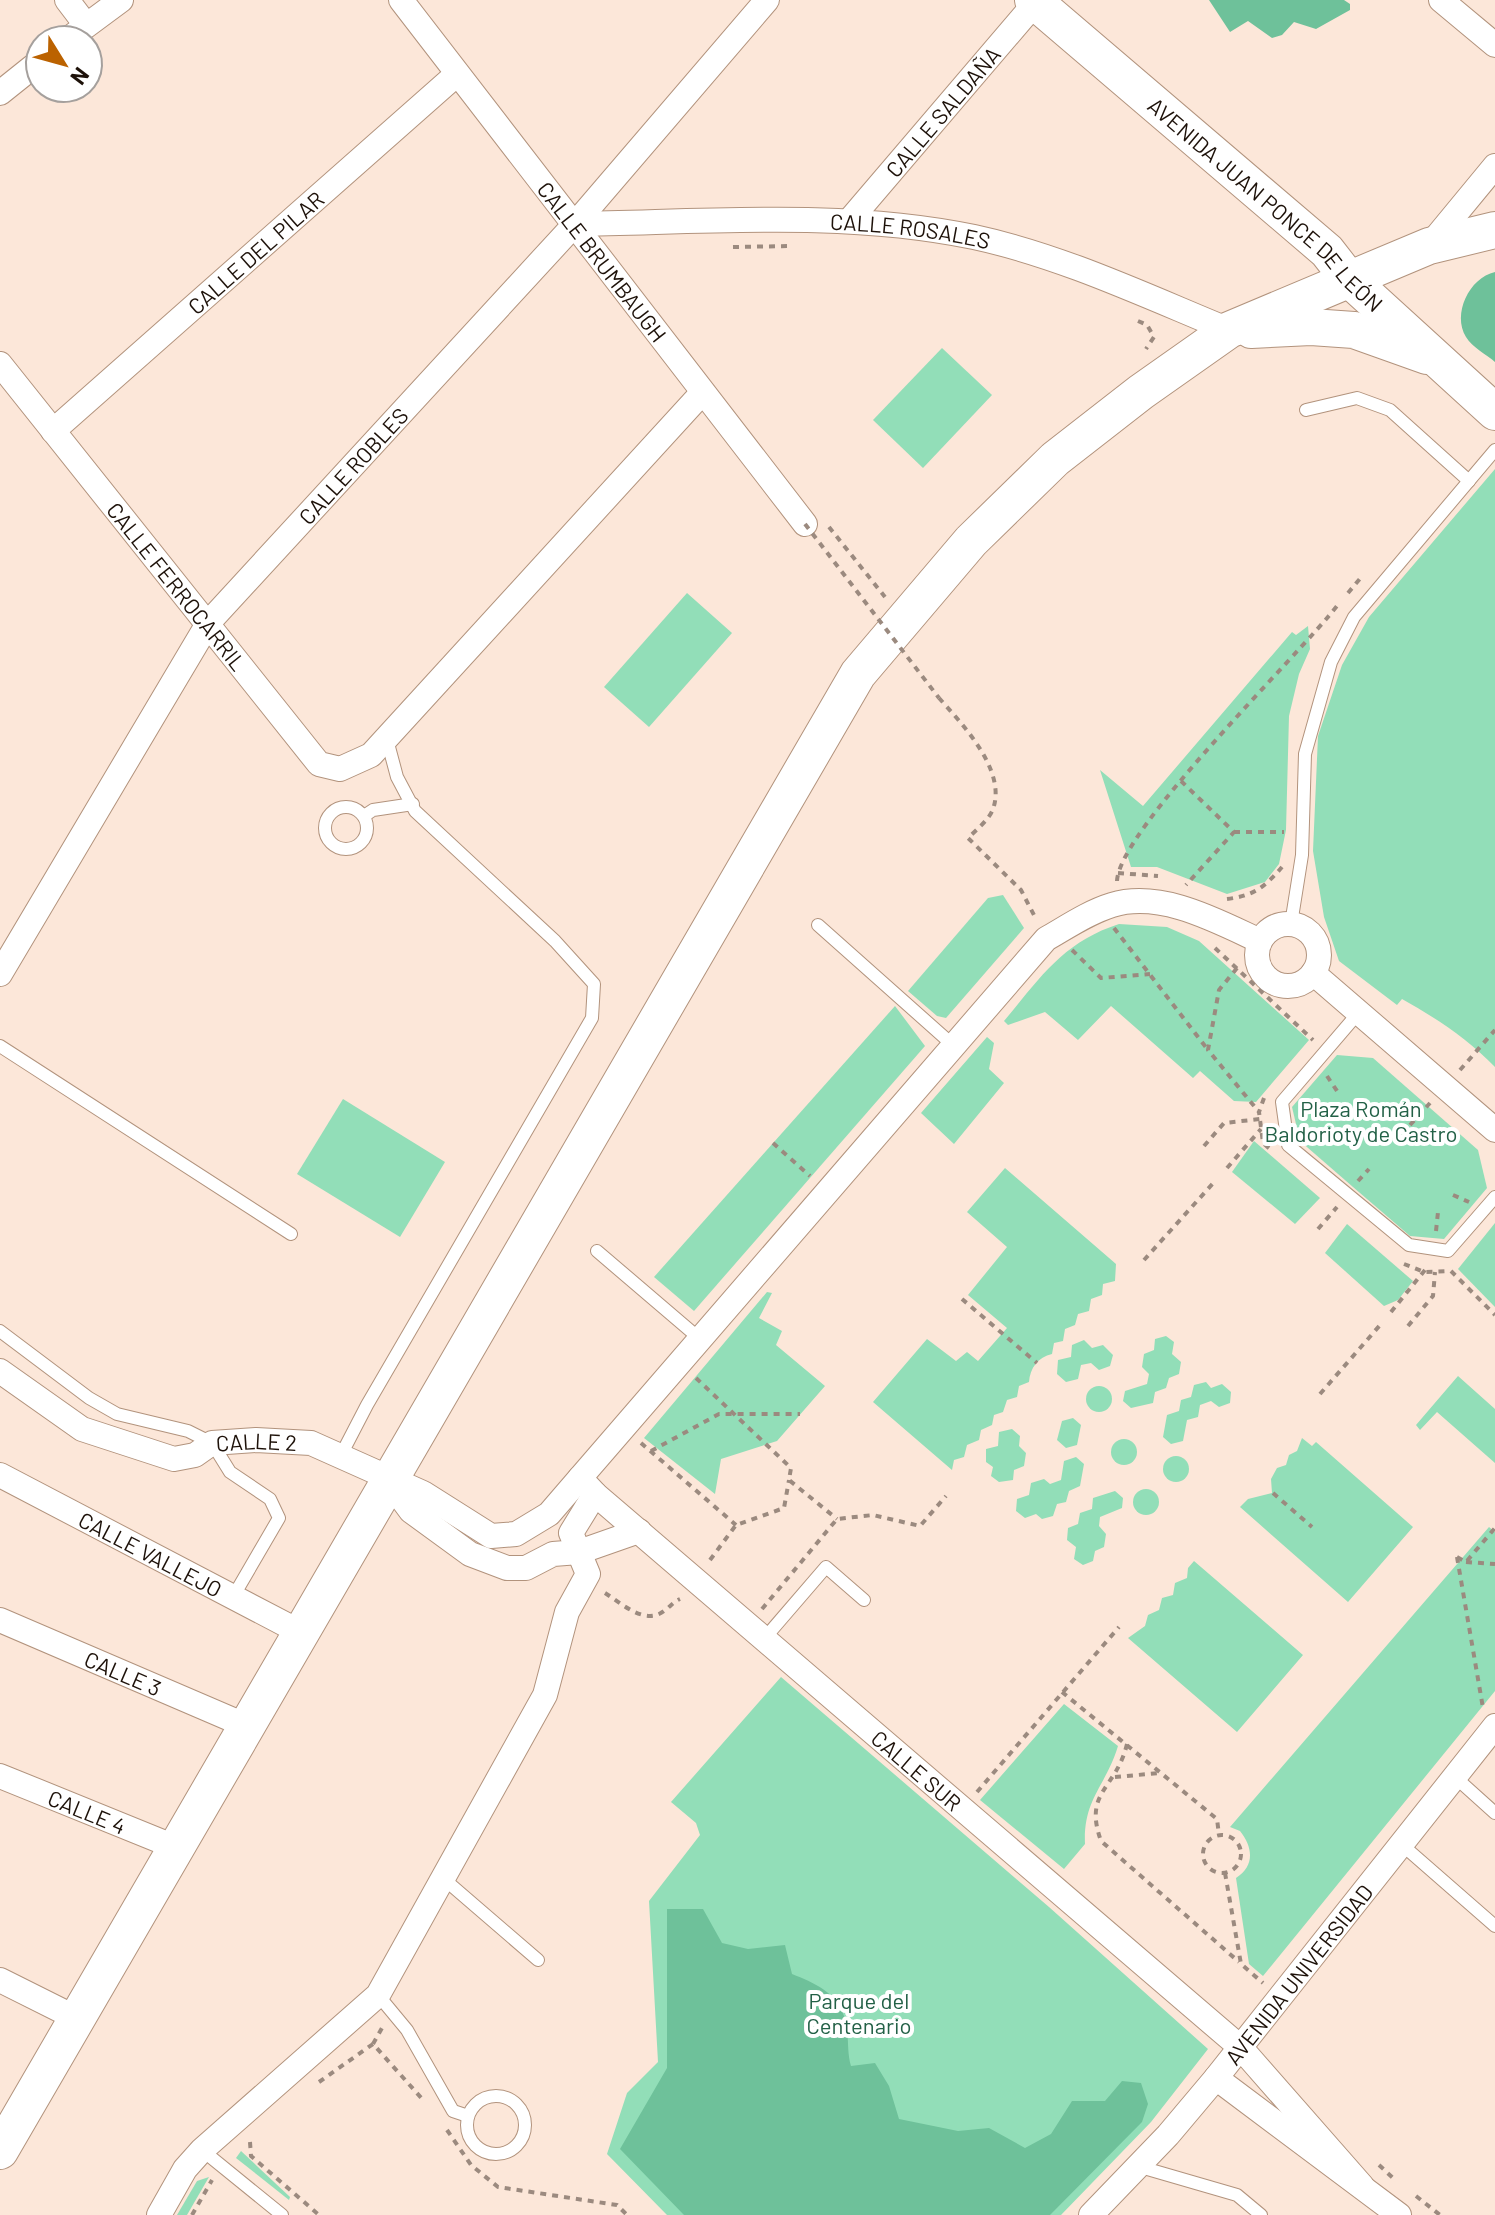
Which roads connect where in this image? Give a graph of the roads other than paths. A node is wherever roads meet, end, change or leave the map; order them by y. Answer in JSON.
{"nodes":[{"id":1,"x":67,"y":0,"type":"edge"},
{"id":2,"x":121,"y":0,"type":"edge"},
{"id":3,"x":401,"y":0,"type":"edge"},
{"id":4,"x":767,"y":0,"type":"edge"},
{"id":5,"x":1441,"y":0,"type":"edge"},
{"id":6,"x":1034,"y":1,"type":"edge"},
{"id":7,"x":74,"y":24,"type":"edge"},
{"id":8,"x":88,"y":24,"type":"edge"},
{"id":9,"x":1495,"y":45,"type":"edge"},
{"id":10,"x":24,"y":74,"type":"edge"},
{"id":11,"x":457,"y":74,"type":"junction"},
{"id":12,"x":0,"y":93,"type":"edge"},
{"id":13,"x":1495,"y":166,"type":"edge"},
{"id":14,"x":849,"y":221,"type":"junction"},
{"id":15,"x":575,"y":224,"type":"junction"},
{"id":16,"x":1495,"y":230,"type":"edge"},
{"id":17,"x":1429,"y":246,"type":"junction"},
{"id":18,"x":1348,"y":278,"type":"junction"},
{"id":19,"x":1229,"y":330,"type":"junction"},
{"id":20,"x":1437,"y":359,"type":"junction"},
{"id":21,"x":0,"y":364,"type":"edge"},
{"id":22,"x":702,"y":393,"type":"junction"},
{"id":23,"x":1306,"y":410,"type":"dead end"},
{"id":24,"x":1495,"y":412,"type":"edge"},
{"id":25,"x":53,"y":431,"type":"junction"},
{"id":26,"x":1495,"y":450,"type":"edge"},
{"id":27,"x":1469,"y":481,"type":"junction"},
{"id":28,"x":813,"y":520,"type":"road end"},
{"id":29,"x":209,"y":622,"type":"junction"},
{"id":30,"x":371,"y":755,"type":"junction"},
{"id":31,"x":413,"y":804,"type":"junction"},
{"id":32,"x":364,"y":816,"type":"dead end"},
{"id":33,"x":1291,"y":924,"type":"junction"},
{"id":34,"x":818,"y":925,"type":"dead end"},
{"id":35,"x":1260,"y":941,"type":"junction"},
{"id":36,"x":3,"y":962,"type":"edge"},
{"id":37,"x":1313,"y":973,"type":"junction"},
{"id":38,"x":1360,"y":1011,"type":"junction"},
{"id":39,"x":0,"y":1046,"type":"edge"},
{"id":40,"x":954,"y":1046,"type":"junction"},
{"id":41,"x":1495,"y":1130,"type":"edge"},
{"id":42,"x":1495,"y":1197,"type":"edge"},
{"id":43,"x":291,"y":1234,"type":"dead end"},
{"id":44,"x":597,"y":1251,"type":"dead end"},
{"id":45,"x":0,"y":1331,"type":"edge"},
{"id":46,"x":700,"y":1339,"type":"junction"},
{"id":47,"x":0,"y":1371,"type":"edge"},
{"id":48,"x":212,"y":1443,"type":"junction"},
{"id":49,"x":340,"y":1457,"type":"junction"},
{"id":50,"x":0,"y":1475,"type":"edge"},
{"id":51,"x":388,"y":1480,"type":"junction"},
{"id":52,"x":588,"y":1486,"type":"junction"},
{"id":53,"x":639,"y":1531,"type":"junction"},
{"id":54,"x":579,"y":1552,"type":"junction"},
{"id":55,"x":233,"y":1597,"type":"junction"},
{"id":56,"x":864,"y":1600,"type":"dead end"},
{"id":57,"x":0,"y":1620,"type":"edge"},
{"id":58,"x":759,"y":1624,"type":"junction"},
{"id":59,"x":300,"y":1632,"type":"junction"},
{"id":60,"x":247,"y":1726,"type":"junction"},
{"id":61,"x":1492,"y":1731,"type":"edge"},
{"id":62,"x":0,"y":1776,"type":"edge"},
{"id":63,"x":1455,"y":1777,"type":"junction"},
{"id":64,"x":1495,"y":1813,"type":"edge"},
{"id":65,"x":1400,"y":1843,"type":"junction"},
{"id":66,"x":175,"y":1847,"type":"junction"},
{"id":67,"x":444,"y":1879,"type":"junction"},
{"id":68,"x":1495,"y":1926,"type":"edge"},
{"id":69,"x":538,"y":1960,"type":"dead end"},
{"id":70,"x":0,"y":1980,"type":"edge"},
{"id":71,"x":384,"y":2003,"type":"junction"},
{"id":72,"x":76,"y":2018,"type":"junction"},
{"id":73,"x":1240,"y":2047,"type":"junction"},
{"id":74,"x":1216,"y":2078,"type":"junction"},
{"id":75,"x":468,"y":2116,"type":"junction"},
{"id":76,"x":202,"y":2150,"type":"junction"},
{"id":77,"x":0,"y":2151,"type":"edge"},
{"id":78,"x":1137,"y":2166,"type":"junction"},
{"id":79,"x":1362,"y":2186,"type":"junction"},
{"id":80,"x":159,"y":2215,"type":"edge"},
{"id":81,"x":282,"y":2215,"type":"edge"},
{"id":82,"x":1091,"y":2215,"type":"edge"},
{"id":83,"x":1261,"y":2215,"type":"edge"},
{"id":84,"x":1399,"y":2215,"type":"edge"}],
"edges":[{"from":1,"to":7,"type":"street"},
{"from":2,"to":8,"type":"street"},
{"from":3,"to":11,"type":"street","name":"CALLE BRUMBAUGH"},
{"from":4,"to":15,"type":"street","name":"CALLE ROBLES"},
{"from":5,"to":9,"type":"street"},
{"from":6,"to":14,"type":"street","name":"CALLE SALDAÑA"},
{"from":6,"to":18,"type":"street","name":"AVENIDA JUAN PONCE DE LEÓN"},
{"from":10,"to":12,"type":"street"},
{"from":11,"to":15,"type":"street","name":"CALLE BRUMBAUGH"},
{"from":11,"to":25,"type":"street","name":"CALLE DEL PILAR"},
{"from":13,"to":17,"type":"street"},
{"from":14,"to":15,"type":"street","name":"CALLE ROSALES"},
{"from":14,"to":19,"type":"street","name":"CALLE ROSALES"},
{"from":15,"to":22,"type":"street","name":"CALLE BRUMBAUGH"},
{"from":15,"to":29,"type":"street","name":"CALLE ROBLES"},
{"from":16,"to":17,"type":"street"},
{"from":17,"to":18,"type":"street"},
{"from":18,"to":19,"type":"street"},
{"from":18,"to":20,"type":"street","name":"AVENIDA JUAN PONCE DE LEÓN"},
{"from":19,"to":20,"type":"street"},
{"from":19,"to":51,"type":"street"},
{"from":20,"to":24,"type":"street","name":"AVENIDA JUAN PONCE DE LEÓN"},
{"from":21,"to":25,"type":"street","name":"CALLE FERROCARRIL"},
{"from":22,"to":28,"type":"street","name":"CALLE BRUMBAUGH"},
{"from":22,"to":30,"type":"street"},
{"from":23,"to":27,"type":"lane"},
{"from":25,"to":29,"type":"street","name":"CALLE FERROCARRIL"},
{"from":26,"to":27,"type":"lane"},
{"from":27,"to":33,"type":"lane"},
{"from":29,"to":30,"type":"street","name":"CALLE FERROCARRIL"},
{"from":29,"to":36,"type":"street","name":"CALLE ROBLES"},
{"from":30,"to":31,"type":"lane"},
{"from":31,"to":32,"type":"lane"},
{"from":31,"to":49,"type":"lane"},
{"from":33,"to":35,"type":"street"},
{"from":33,"to":37,"type":"street"},
{"from":34,"to":40,"type":"lane"},
{"from":35,"to":37,"type":"street"},
{"from":35,"to":40,"type":"street"},
{"from":37,"to":38,"type":"street"},
{"from":38,"to":41,"type":"street"},
{"from":38,"to":42,"type":"lane"},
{"from":39,"to":43,"type":"lane"},
{"from":40,"to":46,"type":"street"},
{"from":44,"to":46,"type":"lane"},
{"from":45,"to":48,"type":"lane"},
{"from":46,"to":52,"type":"street"},
{"from":47,"to":48,"type":"street","name":"CALLE 2"},
{"from":48,"to":49,"type":"street","name":"CALLE 2"},
{"from":48,"to":55,"type":"lane"},
{"from":49,"to":51,"type":"street","name":"CALLE 2"},
{"from":50,"to":55,"type":"street","name":"CALLE VALLEJO"},
{"from":51,"to":52,"type":"street","name":"CALLE 2"},
{"from":51,"to":54,"type":"street"},
{"from":51,"to":59,"type":"street"},
{"from":52,"to":53,"type":"street","name":"CALLE SUR"},
{"from":52,"to":54,"type":"street"},
{"from":53,"to":54,"type":"street"},
{"from":53,"to":58,"type":"street","name":"CALLE SUR"},
{"from":54,"to":67,"type":"street"},
{"from":55,"to":59,"type":"street","name":"CALLE VALLEJO"},
{"from":56,"to":58,"type":"lane"},
{"from":57,"to":60,"type":"street","name":"CALLE 3"},
{"from":58,"to":73,"type":"street","name":"CALLE SUR"},
{"from":59,"to":60,"type":"street"},
{"from":60,"to":66,"type":"street"},
{"from":61,"to":63,"type":"street","name":"AVENIDA UNIVERSIDAD"},
{"from":62,"to":66,"type":"street","name":"CALLE 4"},
{"from":63,"to":64,"type":"lane"},
{"from":63,"to":65,"type":"street","name":"AVENIDA UNIVERSIDAD"},
{"from":65,"to":68,"type":"lane"},
{"from":65,"to":73,"type":"street","name":"AVENIDA UNIVERSIDAD"},
{"from":66,"to":72,"type":"street"},
{"from":67,"to":69,"type":"lane"},
{"from":67,"to":71,"type":"street"},
{"from":70,"to":72,"type":"street"},
{"from":71,"to":75,"type":"lane"},
{"from":71,"to":76,"type":"street"},
{"from":72,"to":77,"type":"street"},
{"from":73,"to":74,"type":"street","name":"AVENIDA UNIVERSIDAD"},
{"from":73,"to":79,"type":"street","name":"CALLE SUR"},
{"from":74,"to":78,"type":"street","name":"AVENIDA UNIVERSIDAD"},
{"from":74,"to":79,"type":"street"},
{"from":75,"to":75,"type":"lane"},
{"from":76,"to":80,"type":"street"},
{"from":76,"to":81,"type":"lane"},
{"from":78,"to":82,"type":"street","name":"AVENIDA UNIVERSIDAD"},
{"from":78,"to":83,"type":"lane"},
{"from":79,"to":84,"type":"street"}]}
